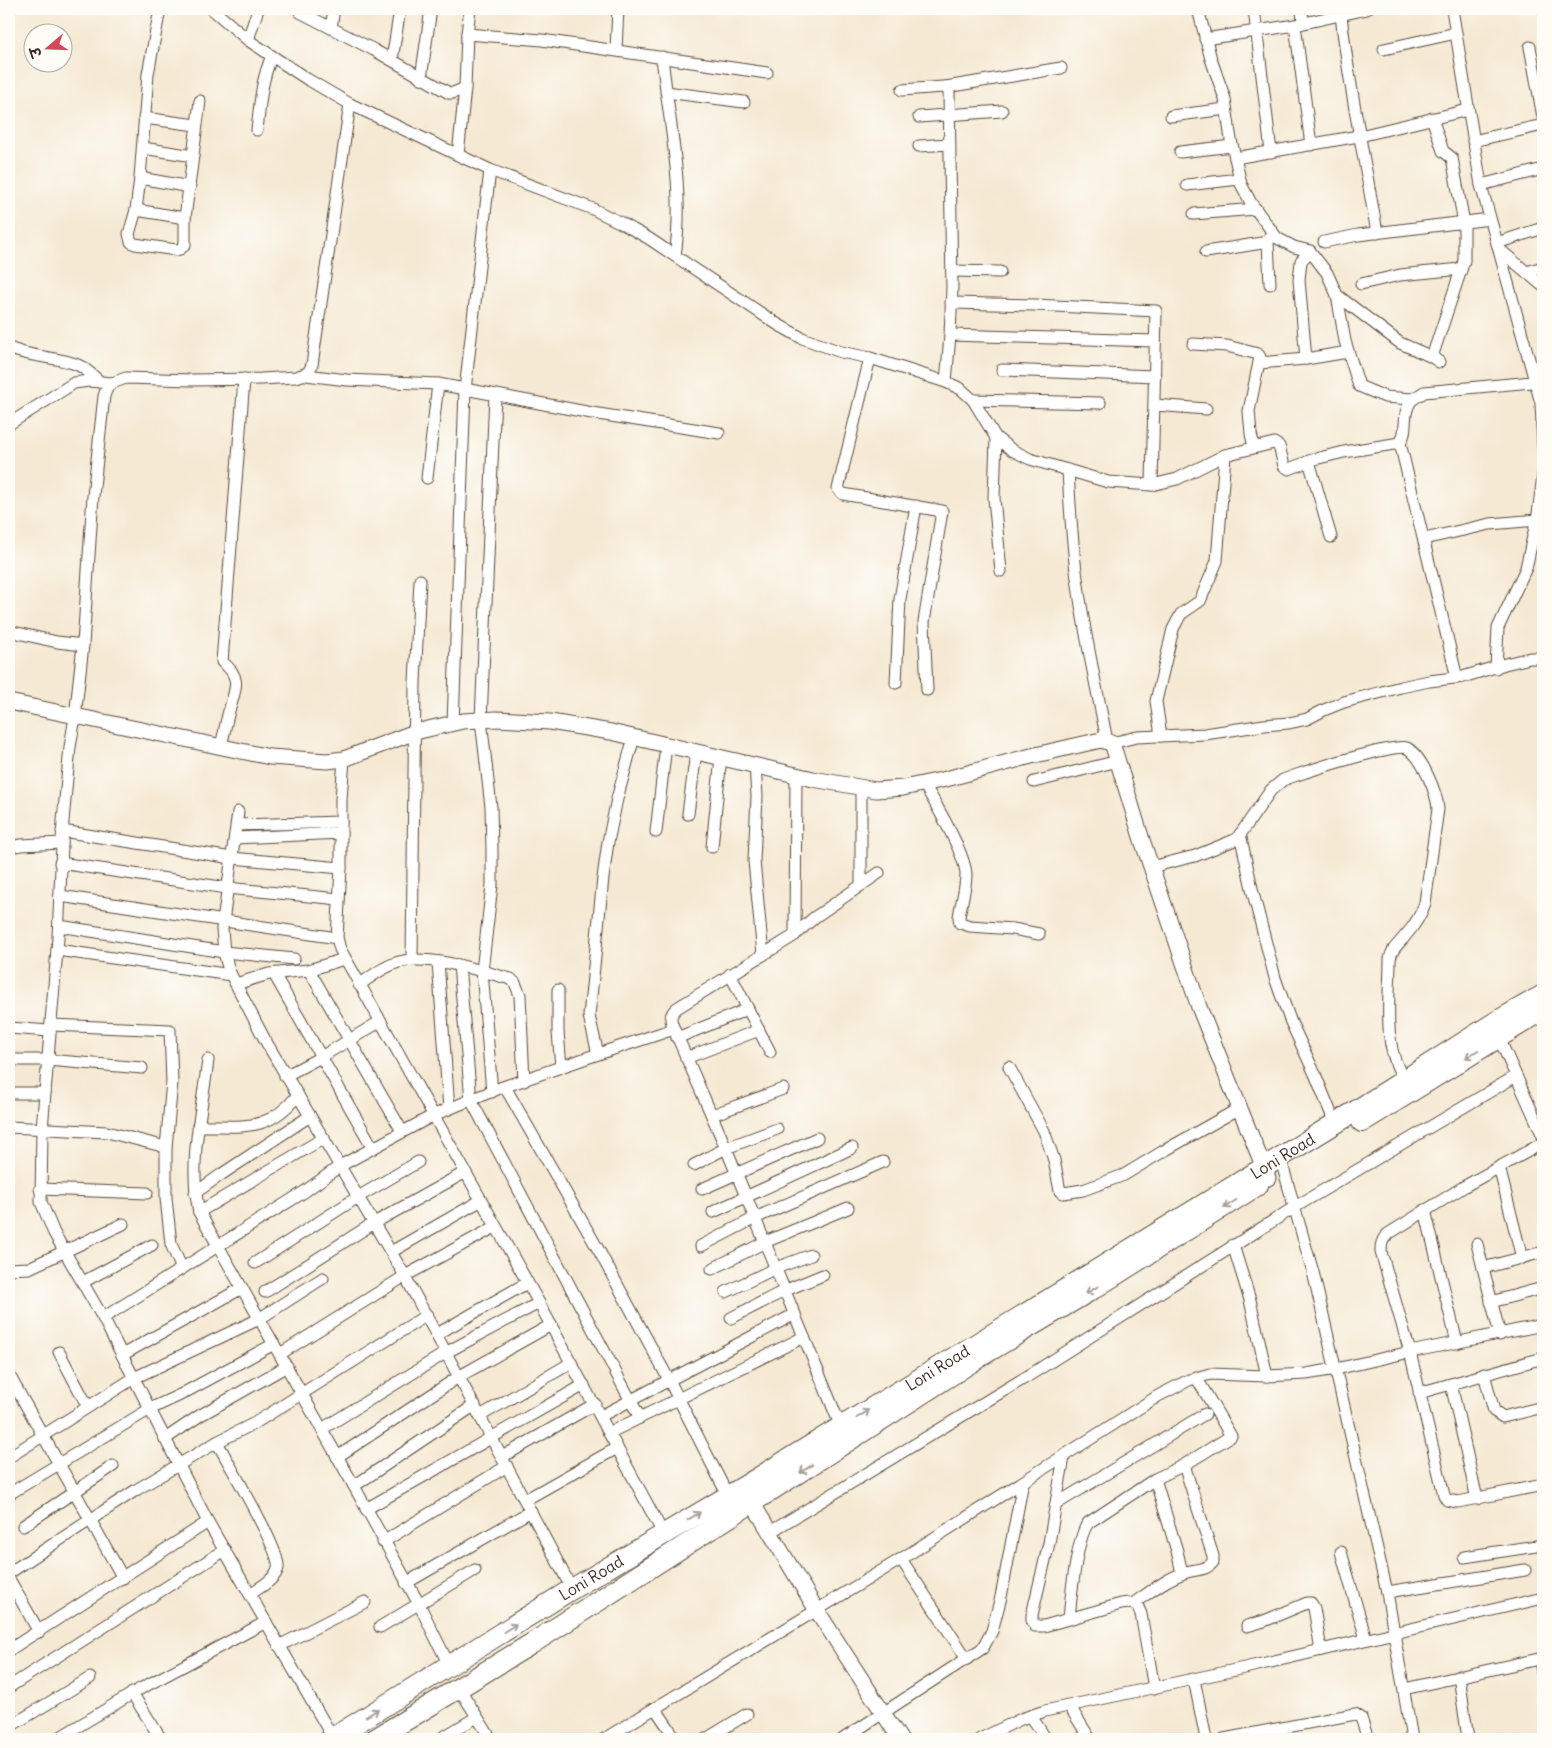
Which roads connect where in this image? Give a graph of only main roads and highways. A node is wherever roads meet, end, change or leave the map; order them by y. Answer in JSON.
{"nodes":[{"id":1,"x":1543,"y":995,"type":"edge"},
{"id":2,"x":1543,"y":1010,"type":"edge"},
{"id":3,"x":1408,"y":1086,"type":"junction"},
{"id":4,"x":1274,"y":1168,"type":"junction"},
{"id":5,"x":1029,"y":1319,"type":"junction"},
{"id":6,"x":827,"y":1446,"type":"junction"},
{"id":7,"x":332,"y":1739,"type":"edge"},
{"id":8,"x":375,"y":1739,"type":"edge"}],
"edges":[{"from":1,"to":3,"type":"highway","name":"Loni Road"},
{"from":2,"to":3,"type":"highway","name":"Loni Road","one_way":true},
{"from":3,"to":4,"type":"highway","name":"Loni Road"},
{"from":3,"to":4,"type":"highway","name":"Loni Road"},
{"from":4,"to":5,"type":"highway","name":"Loni Road"},
{"from":5,"to":6,"type":"highway","name":"Loni Road"},
{"from":6,"to":5,"type":"highway","name":"Loni Road","one_way":true},
{"from":7,"to":6,"type":"highway","name":"Loni Road","one_way":true},
{"from":6,"to":8,"type":"highway","name":"Loni Road","one_way":true}]}
